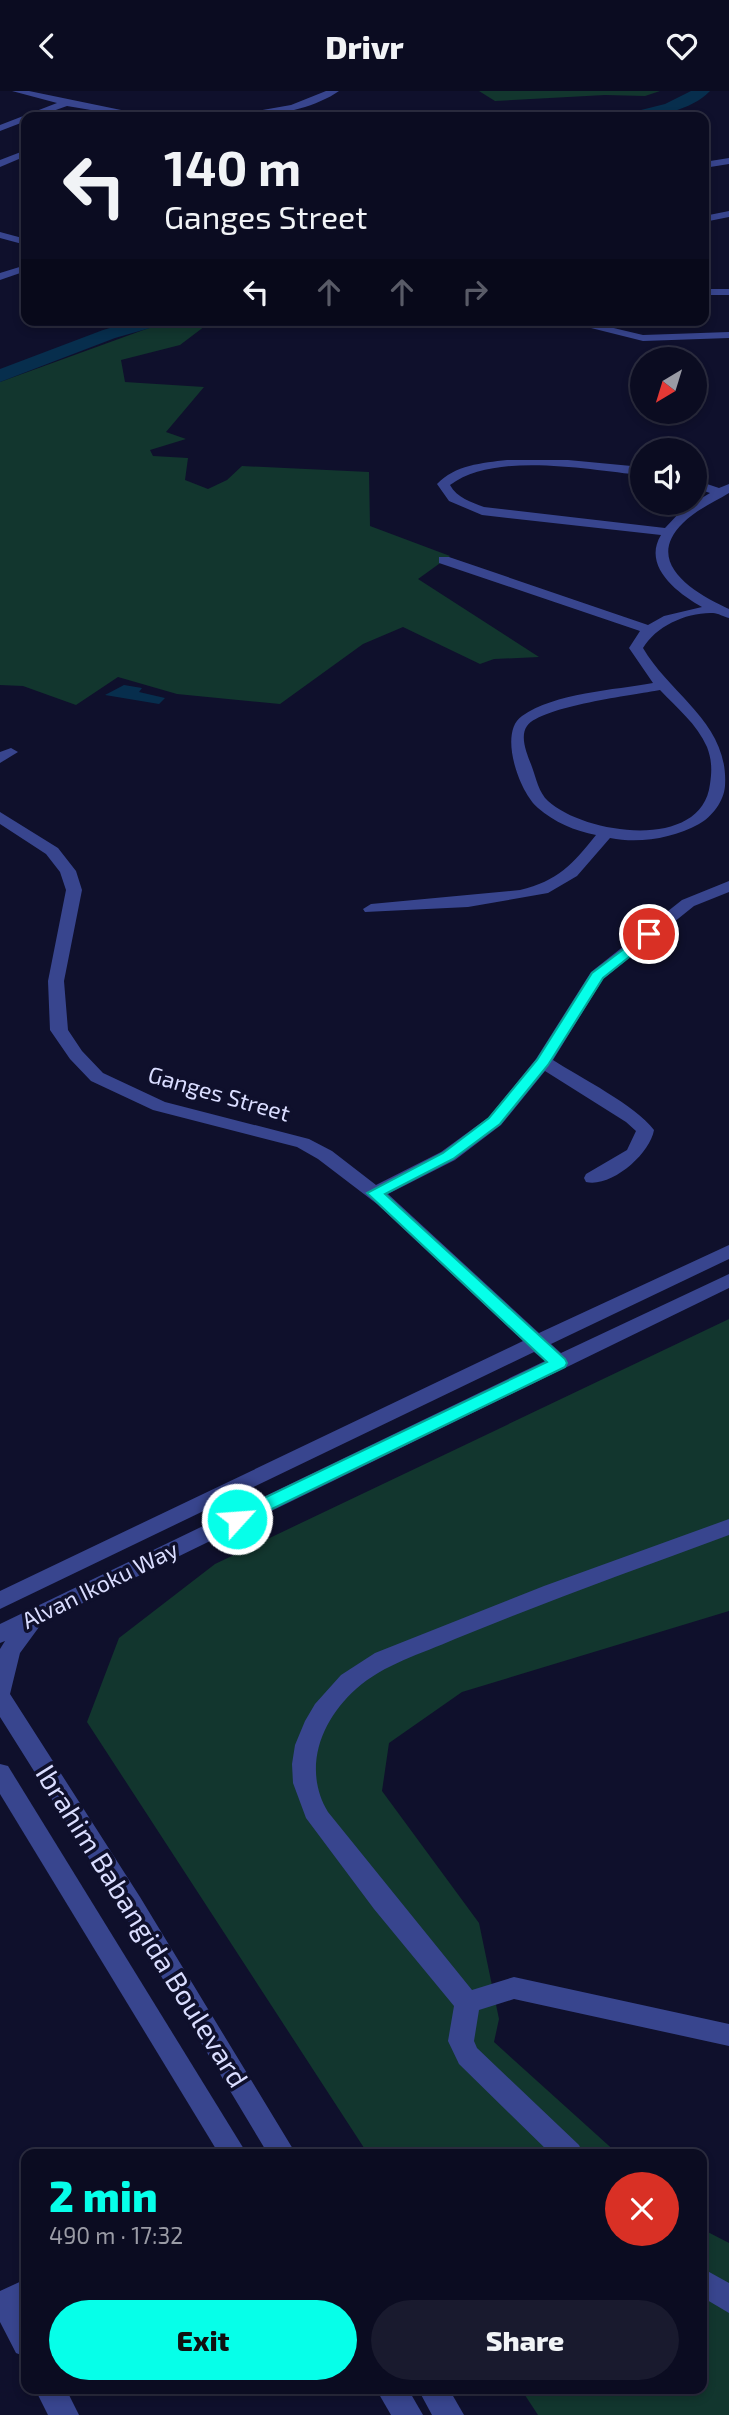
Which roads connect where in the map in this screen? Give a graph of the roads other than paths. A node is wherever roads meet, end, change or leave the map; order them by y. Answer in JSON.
{"nodes":[{"id":1,"x":17,"y":91,"type":"edge"},
{"id":2,"x":334,"y":91,"type":"edge"},
{"id":3,"x":66,"y":103,"type":"junction"},
{"id":4,"x":43,"y":112,"type":"edge"},
{"id":5,"x":98,"y":112,"type":"edge"},
{"id":6,"x":260,"y":112,"type":"edge"},
{"id":7,"x":21,"y":120,"type":"edge"},
{"id":8,"x":0,"y":128,"type":"edge"},
{"id":9,"x":21,"y":155,"type":"edge"},
{"id":10,"x":729,"y":161,"type":"edge"},
{"id":11,"x":0,"y":164,"type":"edge"},
{"id":12,"x":716,"y":164,"type":"junction"},
{"id":13,"x":709,"y":165,"type":"edge"},
{"id":14,"x":729,"y":173,"type":"edge"},
{"id":15,"x":729,"y":214,"type":"edge"},
{"id":16,"x":709,"y":218,"type":"edge"},
{"id":17,"x":0,"y":235,"type":"edge"},
{"id":18,"x":21,"y":241,"type":"edge"},
{"id":19,"x":21,"y":270,"type":"edge"},
{"id":20,"x":0,"y":277,"type":"edge"},
{"id":21,"x":709,"y":292,"type":"edge"},
{"id":22,"x":729,"y":292,"type":"edge"},
{"id":23,"x":590,"y":326,"type":"edge"},
{"id":24,"x":729,"y":335,"type":"edge"},
{"id":25,"x":630,"y":470,"type":"edge"},
{"id":26,"x":707,"y":486,"type":"edge"},
{"id":27,"x":725,"y":490,"type":"edge"},
{"id":28,"x":669,"y":532,"type":"junction"},
{"id":29,"x":444,"y":560,"type":"dead end"},
{"id":30,"x":722,"y":611,"type":"edge"},
{"id":31,"x":647,"y":629,"type":"junction"},
{"id":32,"x":663,"y":685,"type":"junction"},
{"id":33,"x":0,"y":817,"type":"edge"},
{"id":34,"x":606,"y":834,"type":"junction"},
{"id":35,"x":729,"y":886,"type":"edge"},
{"id":36,"x":371,"y":909,"type":"dead end"},
{"id":37,"x":543,"y":1062,"type":"junction"},
{"id":38,"x":593,"y":1178,"type":"dead end"},
{"id":39,"x":375,"y":1193,"type":"junction"},
{"id":40,"x":729,"y":1251,"type":"edge"},
{"id":41,"x":729,"y":1280,"type":"edge"},
{"id":42,"x":537,"y":1342,"type":"junction"},
{"id":43,"x":559,"y":1363,"type":"junction"},
{"id":44,"x":729,"y":1527,"type":"edge"},
{"id":45,"x":6,"y":1597,"type":"edge"},
{"id":46,"x":39,"y":1615,"type":"junction"},
{"id":47,"x":0,"y":1634,"type":"edge"},
{"id":48,"x":0,"y":1690,"type":"edge"},
{"id":49,"x":0,"y":1698,"type":"edge"},
{"id":50,"x":0,"y":1773,"type":"edge"},
{"id":51,"x":467,"y":2003,"type":"junction"},
{"id":52,"x":729,"y":2035,"type":"edge"},
{"id":53,"x":231,"y":2149,"type":"edge"},
{"id":54,"x":280,"y":2149,"type":"edge"},
{"id":55,"x":564,"y":2149,"type":"edge"},
{"id":56,"x":707,"y":2285,"type":"edge"},
{"id":57,"x":11,"y":2300,"type":"edge"},
{"id":58,"x":729,"y":2300,"type":"edge"},
{"id":59,"x":21,"y":2329,"type":"edge"},
{"id":60,"x":53,"y":2394,"type":"edge"},
{"id":61,"x":394,"y":2394,"type":"edge"},
{"id":62,"x":436,"y":2394,"type":"edge"},
{"id":63,"x":64,"y":2415,"type":"edge"},
{"id":64,"x":408,"y":2415,"type":"edge"},
{"id":65,"x":449,"y":2415,"type":"edge"}],
"edges":[{"from":1,"to":3,"type":"street"},
{"from":2,"to":6,"type":"street"},
{"from":3,"to":4,"type":"street"},
{"from":3,"to":5,"type":"street"},
{"from":7,"to":8,"type":"street"},
{"from":9,"to":11,"type":"street"},
{"from":10,"to":12,"type":"street"},
{"from":12,"to":13,"type":"street"},
{"from":12,"to":14,"type":"street"},
{"from":15,"to":16,"type":"street"},
{"from":17,"to":18,"type":"street"},
{"from":19,"to":20,"type":"street"},
{"from":21,"to":22,"type":"street"},
{"from":23,"to":24,"type":"street"},
{"from":25,"to":28,"type":"street"},
{"from":26,"to":27,"type":"street"},
{"from":27,"to":28,"type":"street"},
{"from":28,"to":30,"type":"street"},
{"from":29,"to":31,"type":"street"},
{"from":30,"to":31,"type":"street"},
{"from":31,"to":32,"type":"street"},
{"from":32,"to":34,"type":"street"},
{"from":32,"to":34,"type":"street"},
{"from":33,"to":39,"type":"street","name":"Ganges Street"},
{"from":34,"to":36,"type":"street"},
{"from":35,"to":37,"type":"street"},
{"from":37,"to":38,"type":"street"},
{"from":37,"to":39,"type":"street"},
{"from":39,"to":42,"type":"street","name":"Ganges Street"},
{"from":40,"to":42,"type":"street","name":"Alvan Ikoku Way"},
{"from":41,"to":43,"type":"street","name":"Alvan Ikoku Way"},
{"from":42,"to":43,"type":"street","name":"Ganges Street"},
{"from":42,"to":45,"type":"street","name":"Alvan Ikoku Way"},
{"from":43,"to":46,"type":"street","name":"Alvan Ikoku Way"},
{"from":44,"to":51,"type":"street"},
{"from":46,"to":47,"type":"street","name":"Alvan Ikoku Way"},
{"from":46,"to":48,"type":"street"},
{"from":49,"to":54,"type":"street","name":"Ibrahim Babangida Boulevard"},
{"from":50,"to":53,"type":"street","name":"Ibrahim Babangida Boulevard"},
{"from":51,"to":52,"type":"street"},
{"from":51,"to":55,"type":"street"},
{"from":56,"to":58,"type":"street"},
{"from":57,"to":59,"type":"street"},
{"from":60,"to":63,"type":"street"},
{"from":61,"to":64,"type":"street"},
{"from":62,"to":65,"type":"street"}]}
